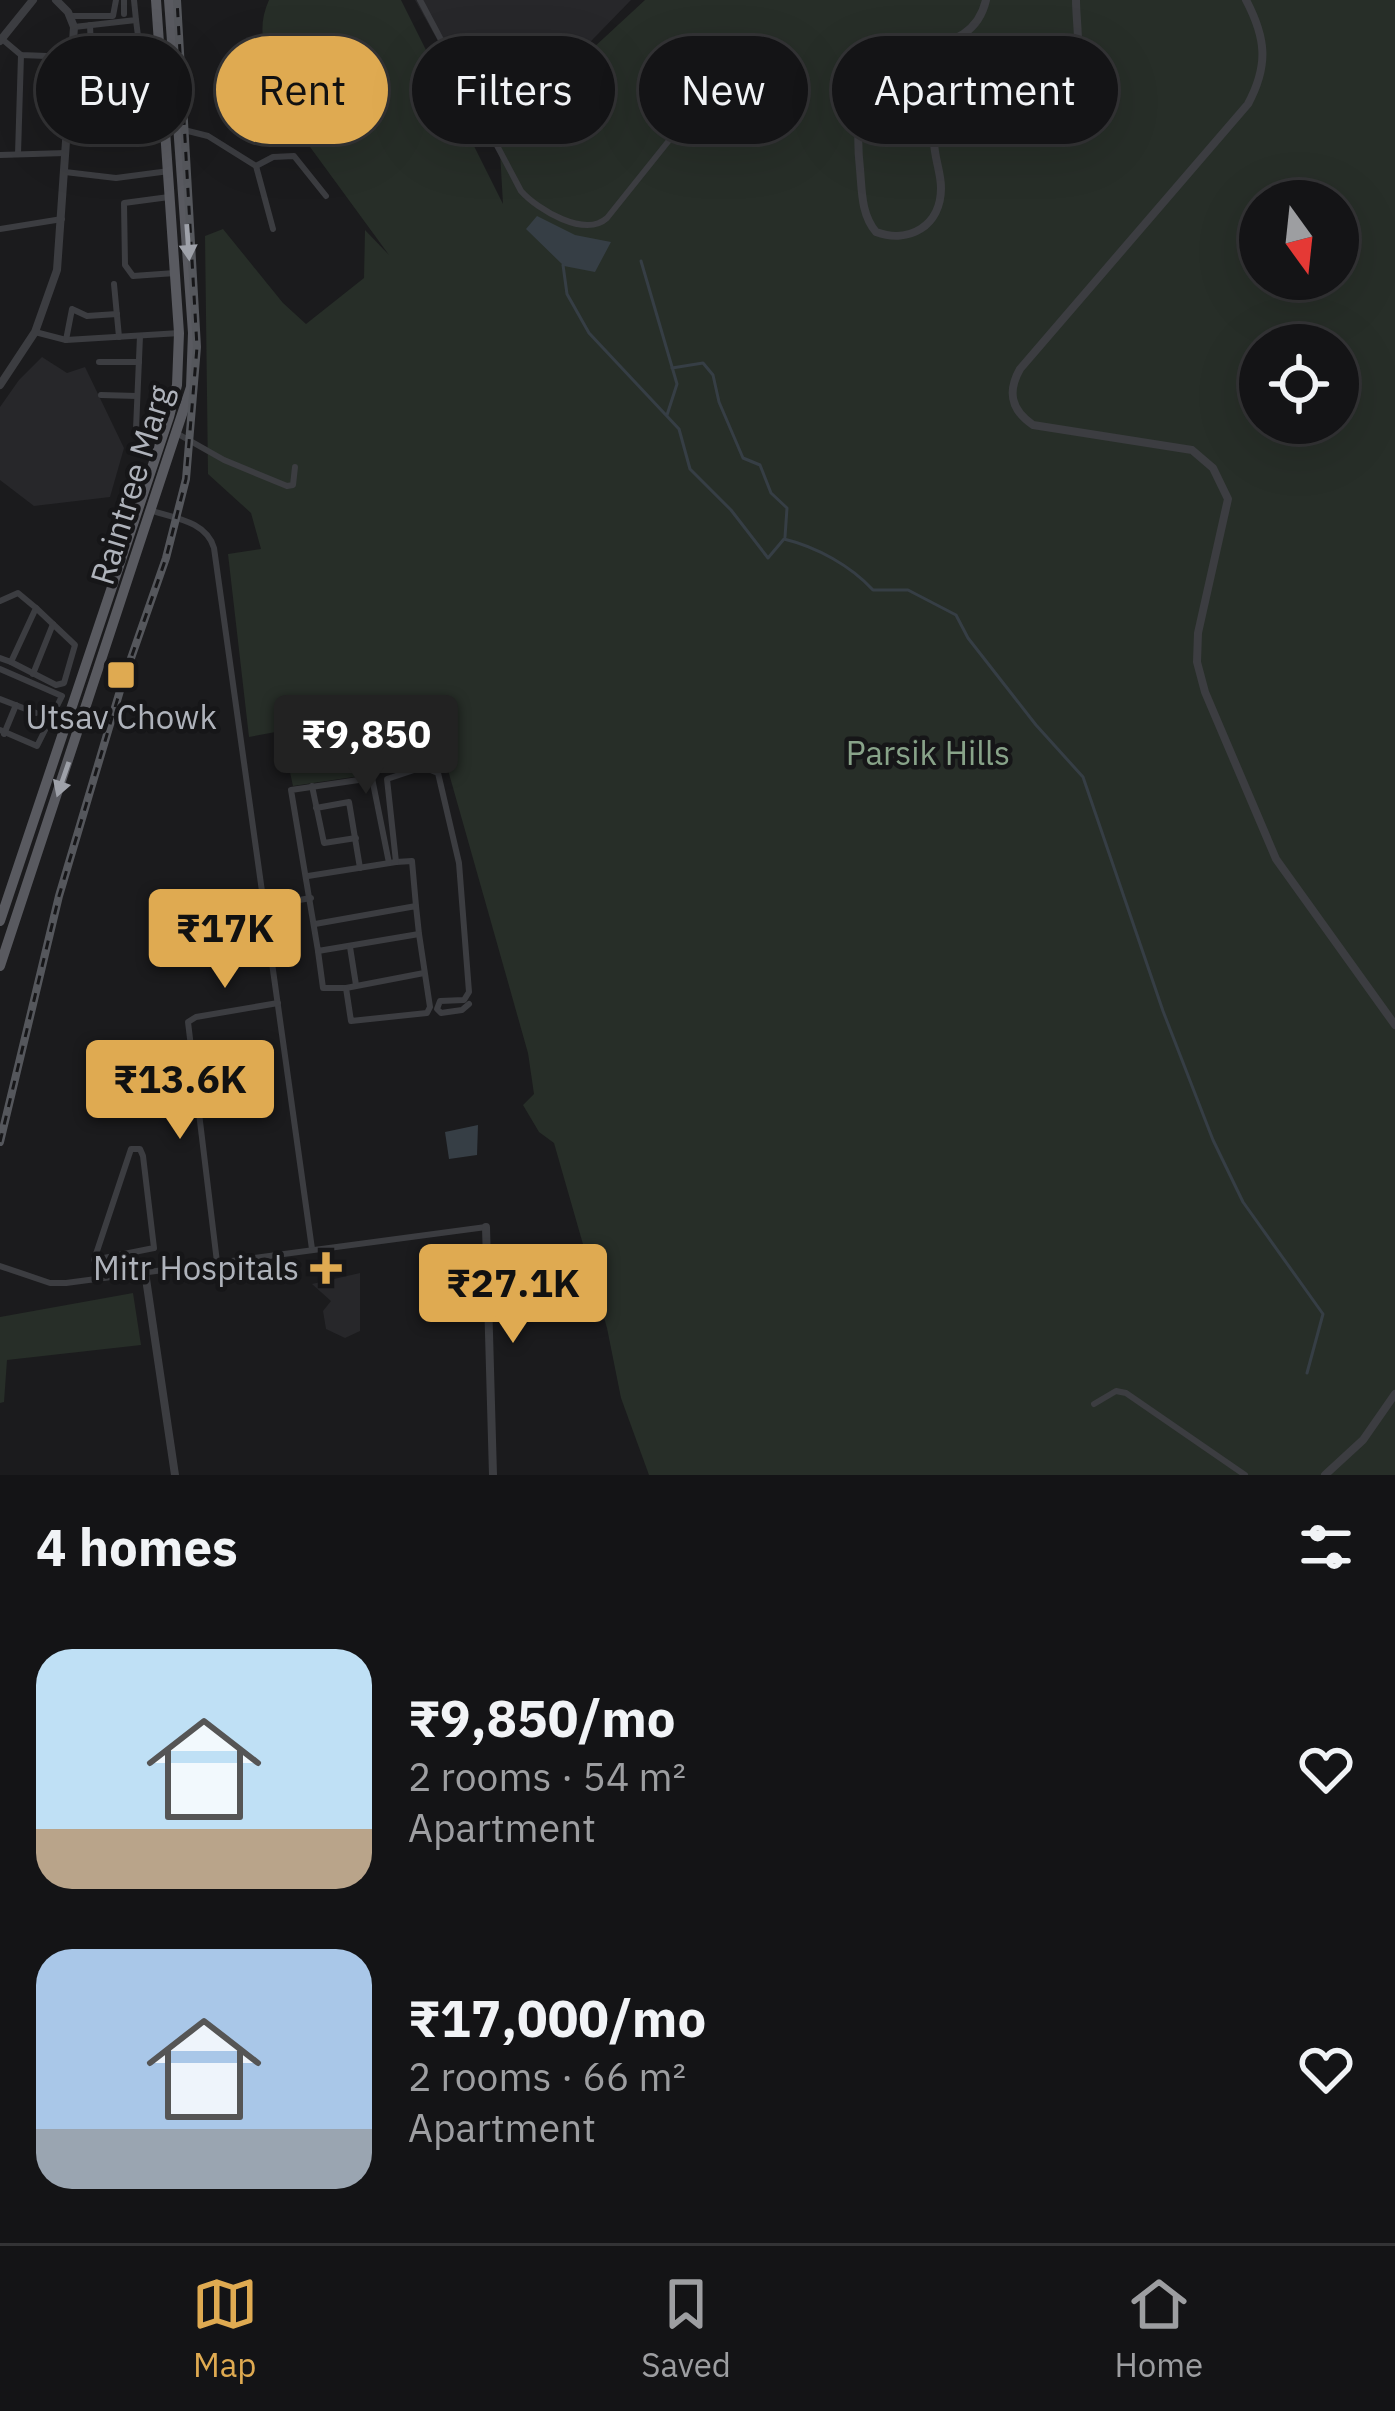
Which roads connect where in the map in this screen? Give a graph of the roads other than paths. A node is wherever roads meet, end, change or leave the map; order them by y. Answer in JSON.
{"nodes":[{"id":1,"x":33,"y":0,"type":"edge"},
{"id":2,"x":56,"y":0,"type":"edge"},
{"id":3,"x":120,"y":0,"type":"edge"},
{"id":4,"x":134,"y":0,"type":"edge"},
{"id":5,"x":156,"y":0,"type":"edge"},
{"id":6,"x":170,"y":0,"type":"edge"},
{"id":7,"x":420,"y":0,"type":"edge"},
{"id":8,"x":986,"y":0,"type":"edge"},
{"id":9,"x":1076,"y":0,"type":"edge"},
{"id":10,"x":1246,"y":0,"type":"edge"},
{"id":11,"x":124,"y":14,"type":"dead end"},
{"id":12,"x":136,"y":20,"type":"junction"},
{"id":13,"x":72,"y":21,"type":"junction"},
{"id":14,"x":90,"y":25,"type":"junction"},
{"id":15,"x":72,"y":36,"type":"edge"},
{"id":16,"x":90,"y":36,"type":"edge"},
{"id":17,"x":138,"y":36,"type":"edge"},
{"id":18,"x":173,"y":36,"type":"edge"},
{"id":19,"x":1,"y":40,"type":"edge"},
{"id":20,"x":21,"y":56,"type":"junction"},
{"id":21,"x":36,"y":56,"type":"edge"},
{"id":22,"x":192,"y":132,"type":"edge"},
{"id":23,"x":67,"y":144,"type":"edge"},
{"id":24,"x":181,"y":144,"type":"edge"},
{"id":25,"x":667,"y":144,"type":"edge"},
{"id":26,"x":66,"y":152,"type":"junction"},
{"id":27,"x":0,"y":154,"type":"edge"},
{"id":28,"x":18,"y":154,"type":"junction"},
{"id":29,"x":256,"y":166,"type":"junction"},
{"id":30,"x":183,"y":170,"type":"junction"},
{"id":31,"x":168,"y":171,"type":"junction"},
{"id":32,"x":65,"y":172,"type":"junction"},
{"id":33,"x":326,"y":196,"type":"dead end"},
{"id":34,"x":170,"y":197,"type":"junction"},
{"id":35,"x":62,"y":219,"type":"junction"},
{"id":36,"x":0,"y":229,"type":"edge"},
{"id":37,"x":273,"y":229,"type":"dead end"},
{"id":38,"x":175,"y":273,"type":"junction"},
{"id":39,"x":113,"y":284,"type":"dead end"},
{"id":40,"x":117,"y":314,"type":"junction"},
{"id":41,"x":35,"y":332,"type":"junction"},
{"id":42,"x":179,"y":333,"type":"junction"},
{"id":43,"x":194,"y":333,"type":"junction"},
{"id":44,"x":140,"y":336,"type":"junction"},
{"id":45,"x":119,"y":337,"type":"junction"},
{"id":46,"x":66,"y":340,"type":"junction"},
{"id":47,"x":99,"y":362,"type":"dead end"},
{"id":48,"x":139,"y":362,"type":"junction"},
{"id":49,"x":0,"y":385,"type":"edge"},
{"id":50,"x":101,"y":395,"type":"dead end"},
{"id":51,"x":137,"y":396,"type":"junction"},
{"id":52,"x":136,"y":429,"type":"dead end"},
{"id":53,"x":178,"y":434,"type":"junction"},
{"id":54,"x":295,"y":467,"type":"dead end"},
{"id":55,"x":147,"y":509,"type":"junction"},
{"id":56,"x":0,"y":602,"type":"edge"},
{"id":57,"x":35,"y":608,"type":"junction"},
{"id":58,"x":53,"y":624,"type":"junction"},
{"id":59,"x":0,"y":658,"type":"edge"},
{"id":60,"x":11,"y":662,"type":"junction"},
{"id":61,"x":0,"y":669,"type":"edge"},
{"id":62,"x":33,"y":674,"type":"junction"},
{"id":63,"x":0,"y":699,"type":"edge"},
{"id":64,"x":16,"y":705,"type":"junction"},
{"id":65,"x":36,"y":713,"type":"dead end"},
{"id":66,"x":2,"y":732,"type":"edge"},
{"id":67,"x":312,"y":786,"type":"junction"},
{"id":68,"x":316,"y":808,"type":"junction"},
{"id":69,"x":356,"y":838,"type":"junction"},
{"id":70,"x":392,"y":862,"type":"junction"},
{"id":71,"x":360,"y":868,"type":"junction"},
{"id":72,"x":308,"y":876,"type":"junction"},
{"id":73,"x":311,"y":898,"type":"junction"},
{"id":74,"x":264,"y":906,"type":"junction"},
{"id":75,"x":416,"y":906,"type":"junction"},
{"id":76,"x":0,"y":921,"type":"edge"},
{"id":77,"x":315,"y":924,"type":"junction"},
{"id":78,"x":419,"y":934,"type":"junction"},
{"id":79,"x":350,"y":946,"type":"junction"},
{"id":80,"x":318,"y":951,"type":"junction"},
{"id":81,"x":0,"y":966,"type":"edge"},
{"id":82,"x":424,"y":973,"type":"junction"},
{"id":83,"x":356,"y":985,"type":"junction"},
{"id":84,"x":346,"y":988,"type":"junction"},
{"id":85,"x":278,"y":1003,"type":"junction"},
{"id":86,"x":469,"y":1004,"type":"dead end"},
{"id":87,"x":1395,"y":1025,"type":"edge"},
{"id":88,"x":147,"y":1191,"type":"joint"},
{"id":89,"x":486,"y":1227,"type":"joint"},
{"id":90,"x":312,"y":1249,"type":"junction"},
{"id":91,"x":217,"y":1262,"type":"junction"},
{"id":92,"x":0,"y":1266,"type":"edge"},
{"id":93,"x":145,"y":1272,"type":"junction"},
{"id":94,"x":1395,"y":1394,"type":"edge"},
{"id":95,"x":1094,"y":1404,"type":"dead end"},
{"id":96,"x":175,"y":1475,"type":"edge"},
{"id":97,"x":493,"y":1475,"type":"edge"},
{"id":98,"x":1245,"y":1475,"type":"edge"},
{"id":99,"x":1325,"y":1475,"type":"edge"}],
"edges":[{"from":1,"to":19,"type":"street"},
{"from":2,"to":13,"type":"street"},
{"from":3,"to":11,"type":"street"},
{"from":3,"to":13,"type":"street"},
{"from":4,"to":12,"type":"street"},
{"from":5,"to":31,"type":"main road","name":"Raintree Marg"},
{"from":6,"to":18,"type":"main road","name":"Raintree Marg"},
{"from":7,"to":25,"type":"street"},
{"from":8,"to":9,"type":"street"},
{"from":10,"to":87,"type":"street"},
{"from":12,"to":14,"type":"street"},
{"from":12,"to":17,"type":"street"},
{"from":13,"to":14,"type":"street"},
{"from":13,"to":15,"type":"street"},
{"from":14,"to":16,"type":"street"},
{"from":19,"to":20,"type":"street"},
{"from":20,"to":21,"type":"street"},
{"from":20,"to":28,"type":"street"},
{"from":22,"to":29,"type":"street"},
{"from":23,"to":26,"type":"street"},
{"from":24,"to":30,"type":"main road","name":"Raintree Marg"},
{"from":26,"to":28,"type":"street"},
{"from":26,"to":32,"type":"street"},
{"from":27,"to":28,"type":"street"},
{"from":29,"to":33,"type":"street"},
{"from":29,"to":37,"type":"street"},
{"from":30,"to":31,"type":"street"},
{"from":30,"to":43,"type":"main road","name":"Raintree Marg","one_way":true},
{"from":31,"to":32,"type":"street"},
{"from":31,"to":34,"type":"main road","name":"Raintree Marg"},
{"from":32,"to":35,"type":"street"},
{"from":34,"to":38,"type":"main road","name":"Raintree Marg"},
{"from":34,"to":38,"type":"street"},
{"from":35,"to":36,"type":"street"},
{"from":35,"to":41,"type":"street"},
{"from":38,"to":42,"type":"main road","name":"Raintree Marg"},
{"from":39,"to":40,"type":"street"},
{"from":40,"to":45,"type":"street"},
{"from":40,"to":46,"type":"street"},
{"from":41,"to":46,"type":"street"},
{"from":41,"to":49,"type":"street"},
{"from":42,"to":43,"type":"street"},
{"from":42,"to":44,"type":"street"},
{"from":42,"to":55,"type":"main road","name":"Raintree Marg"},
{"from":43,"to":53,"type":"main road","name":"Raintree Marg"},
{"from":44,"to":45,"type":"street"},
{"from":44,"to":48,"type":"street"},
{"from":45,"to":46,"type":"street"},
{"from":47,"to":48,"type":"street"},
{"from":48,"to":51,"type":"street"},
{"from":50,"to":51,"type":"street"},
{"from":51,"to":52,"type":"street"},
{"from":53,"to":54,"type":"street"},
{"from":53,"to":55,"type":"main road","name":"Raintree Marg"},
{"from":55,"to":74,"type":"street"},
{"from":55,"to":76,"type":"main road","name":"Raintree Marg"},
{"from":55,"to":81,"type":"main road","name":"Raintree Marg","one_way":true},
{"from":56,"to":57,"type":"street"},
{"from":57,"to":58,"type":"street"},
{"from":57,"to":60,"type":"street"},
{"from":58,"to":62,"type":"street"},
{"from":58,"to":62,"type":"street"},
{"from":59,"to":60,"type":"street"},
{"from":60,"to":62,"type":"street"},
{"from":61,"to":66,"type":"street"},
{"from":63,"to":64,"type":"street"},
{"from":64,"to":65,"type":"street"},
{"from":64,"to":66,"type":"street"},
{"from":67,"to":68,"type":"street"},
{"from":67,"to":70,"type":"street"},
{"from":67,"to":72,"type":"street"},
{"from":68,"to":69,"type":"street"},
{"from":68,"to":69,"type":"street"},
{"from":69,"to":71,"type":"street"},
{"from":70,"to":71,"type":"street"},
{"from":70,"to":75,"type":"street"},
{"from":70,"to":86,"type":"street"},
{"from":71,"to":72,"type":"street"},
{"from":72,"to":73,"type":"street"},
{"from":73,"to":74,"type":"street"},
{"from":73,"to":77,"type":"street"},
{"from":74,"to":85,"type":"street"},
{"from":75,"to":77,"type":"street"},
{"from":75,"to":78,"type":"street"},
{"from":77,"to":80,"type":"street"},
{"from":78,"to":79,"type":"street"},
{"from":78,"to":82,"type":"street"},
{"from":79,"to":80,"type":"street"},
{"from":79,"to":83,"type":"street"},
{"from":80,"to":84,"type":"street"},
{"from":82,"to":83,"type":"street"},
{"from":82,"to":84,"type":"street"},
{"from":83,"to":84,"type":"street"},
{"from":85,"to":90,"type":"street"},
{"from":85,"to":91,"type":"street"},
{"from":88,"to":88,"type":"street"},
{"from":89,"to":90,"type":"street"},
{"from":89,"to":97,"type":"street"},
{"from":90,"to":91,"type":"street"},
{"from":91,"to":93,"type":"street"},
{"from":92,"to":93,"type":"street"},
{"from":93,"to":96,"type":"street"},
{"from":94,"to":99,"type":"street"},
{"from":95,"to":98,"type":"street"}]}
